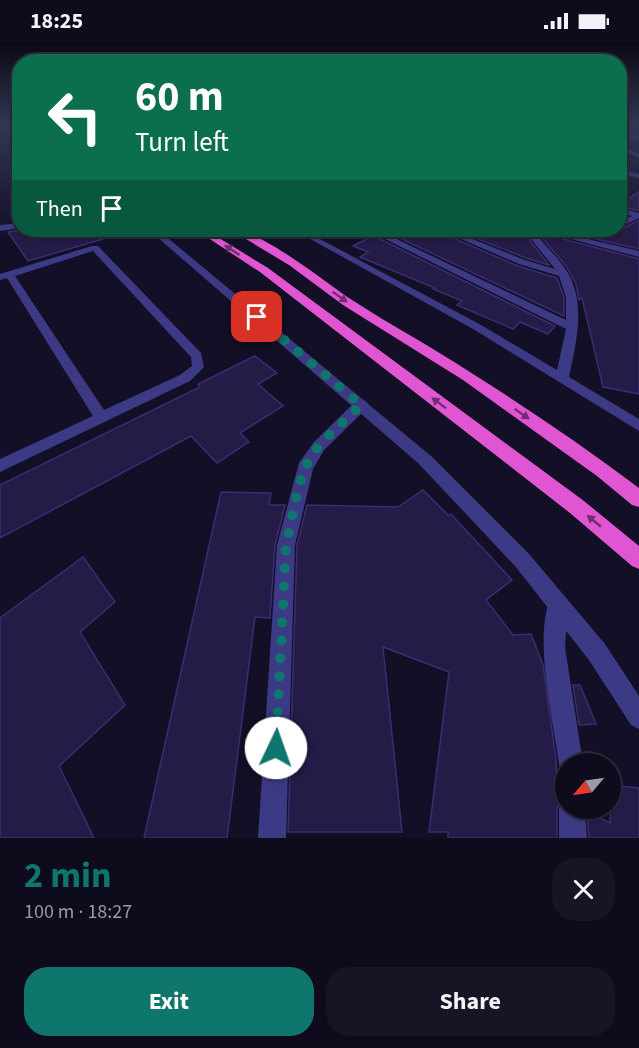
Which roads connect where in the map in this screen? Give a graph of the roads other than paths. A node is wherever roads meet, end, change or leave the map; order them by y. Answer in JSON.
{"nodes":[{"id":1,"x":161,"y":237,"type":"edge"},
{"id":2,"x":211,"y":237,"type":"edge"},
{"id":3,"x":248,"y":237,"type":"edge"},
{"id":4,"x":311,"y":237,"type":"edge"},
{"id":5,"x":385,"y":237,"type":"edge"},
{"id":6,"x":461,"y":237,"type":"edge"},
{"id":7,"x":534,"y":237,"type":"edge"},
{"id":8,"x":570,"y":237,"type":"edge"},
{"id":9,"x":639,"y":254,"type":"edge"},
{"id":10,"x":563,"y":274,"type":"junction"},
{"id":11,"x":4,"y":275,"type":"edge"},
{"id":12,"x":571,"y":327,"type":"junction"},
{"id":13,"x":562,"y":377,"type":"junction"},
{"id":14,"x":361,"y":405,"type":"junction"},
{"id":15,"x":101,"y":417,"type":"junction"},
{"id":16,"x":639,"y":426,"type":"edge"},
{"id":17,"x":0,"y":466,"type":"edge"},
{"id":18,"x":639,"y":499,"type":"edge"},
{"id":19,"x":639,"y":559,"type":"edge"},
{"id":20,"x":558,"y":603,"type":"junction"},
{"id":21,"x":639,"y":717,"type":"edge"},
{"id":22,"x":569,"y":753,"type":"edge"},
{"id":23,"x":572,"y":819,"type":"edge"},
{"id":24,"x":272,"y":838,"type":"edge"},
{"id":25,"x":573,"y":838,"type":"edge"}],
"edges":[{"from":1,"to":14,"type":"street"},
{"from":19,"to":2,"type":"highway","one_way":true},
{"from":3,"to":18,"type":"highway","one_way":true},
{"from":4,"to":13,"type":"street"},
{"from":5,"to":12,"type":"street"},
{"from":6,"to":10,"type":"street"},
{"from":7,"to":10,"type":"street"},
{"from":8,"to":9,"type":"street"},
{"from":10,"to":12,"type":"street"},
{"from":11,"to":15,"type":"street"},
{"from":11,"to":15,"type":"street"},
{"from":12,"to":13,"type":"street"},
{"from":13,"to":16,"type":"street"},
{"from":14,"to":20,"type":"street"},
{"from":14,"to":24,"type":"street"},
{"from":15,"to":17,"type":"street"},
{"from":20,"to":21,"type":"street"},
{"from":20,"to":22,"type":"street"},
{"from":23,"to":25,"type":"street"}]}
